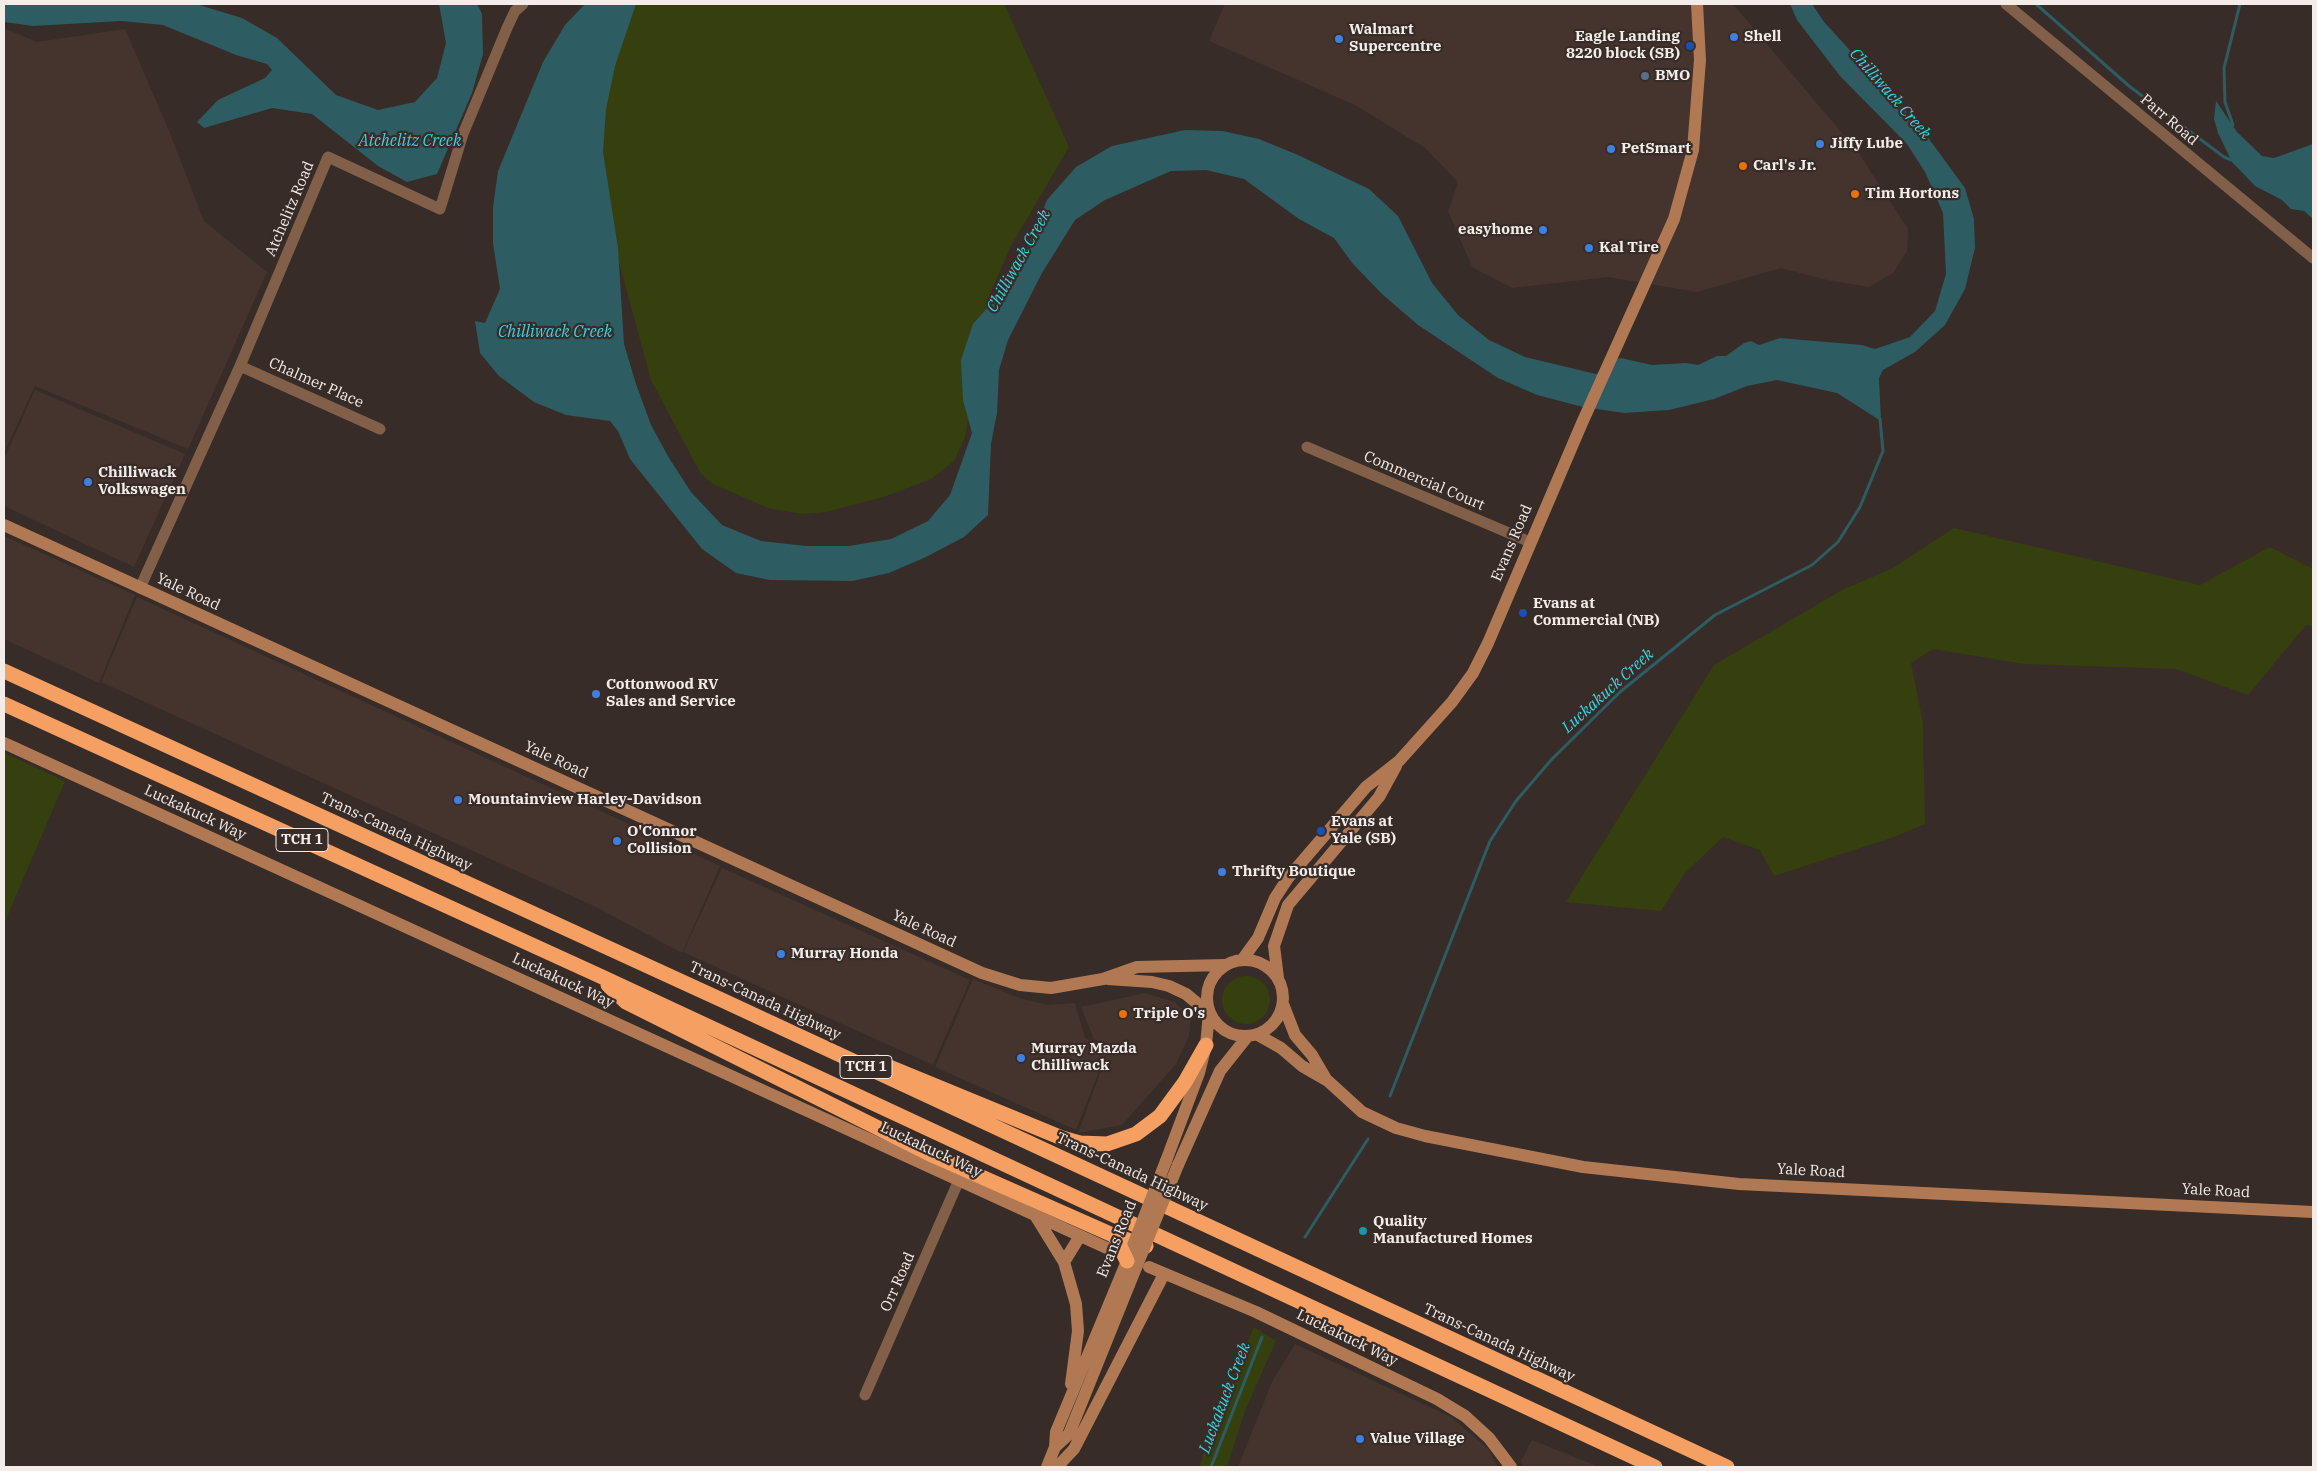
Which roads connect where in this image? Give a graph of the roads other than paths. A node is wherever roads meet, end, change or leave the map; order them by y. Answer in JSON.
{"nodes":[{"id":1,"x":523,"y":4,"type":"edge"},
{"id":2,"x":1696,"y":4,"type":"edge"},
{"id":3,"x":2006,"y":4,"type":"edge"},
{"id":4,"x":2313,"y":258,"type":"edge"},
{"id":5,"x":240,"y":366,"type":"junction"},
{"id":6,"x":380,"y":428,"type":"dead end"},
{"id":7,"x":1307,"y":447,"type":"dead end"},
{"id":8,"x":4,"y":525,"type":"edge"},
{"id":9,"x":1530,"y":542,"type":"junction"},
{"id":10,"x":140,"y":588,"type":"junction"},
{"id":11,"x":4,"y":671,"type":"edge"},
{"id":12,"x":4,"y":704,"type":"edge"},
{"id":13,"x":4,"y":743,"type":"edge"},
{"id":14,"x":1399,"y":761,"type":"junction"},
{"id":15,"x":1242,"y":960,"type":"junction"},
{"id":16,"x":1225,"y":965,"type":"junction"},
{"id":17,"x":600,"y":976,"type":"junction"},
{"id":18,"x":1278,"y":978,"type":"junction"},
{"id":19,"x":1103,"y":979,"type":"junction"},
{"id":20,"x":724,"y":1001,"type":"junction"},
{"id":21,"x":1283,"y":1004,"type":"junction"},
{"id":22,"x":1209,"y":1013,"type":"junction"},
{"id":23,"x":1252,"y":1036,"type":"junction"},
{"id":24,"x":1206,"y":1045,"type":"junction"},
{"id":25,"x":1328,"y":1081,"type":"junction"},
{"id":26,"x":1172,"y":1163,"type":"junction"},
{"id":27,"x":959,"y":1180,"type":"junction"},
{"id":28,"x":2313,"y":1212,"type":"edge"},
{"id":29,"x":1035,"y":1215,"type":"junction"},
{"id":30,"x":1080,"y":1236,"type":"junction"},
{"id":31,"x":1112,"y":1243,"type":"junction"},
{"id":32,"x":1140,"y":1244,"type":"junction"},
{"id":33,"x":1127,"y":1261,"type":"junction"},
{"id":34,"x":1064,"y":1262,"type":"junction"},
{"id":35,"x":1149,"y":1268,"type":"dead end"},
{"id":36,"x":1164,"y":1274,"type":"junction"},
{"id":37,"x":1124,"y":1282,"type":"junction"},
{"id":38,"x":865,"y":1395,"type":"dead end"},
{"id":39,"x":1069,"y":1399,"type":"junction"},
{"id":40,"x":1055,"y":1447,"type":"junction"},
{"id":41,"x":1047,"y":1467,"type":"edge"},
{"id":42,"x":1057,"y":1467,"type":"edge"},
{"id":43,"x":1511,"y":1467,"type":"edge"},
{"id":44,"x":1655,"y":1467,"type":"edge"},
{"id":45,"x":1727,"y":1467,"type":"edge"}],
"edges":[{"from":1,"to":5,"type":"street","name":"Atchelitz Road"},
{"from":2,"to":9,"type":"street","name":"Evans Road"},
{"from":3,"to":4,"type":"street","name":"Parr Road"},
{"from":5,"to":6,"type":"street","name":"Chalmer Place"},
{"from":5,"to":10,"type":"street","name":"Atchelitz Road"},
{"from":7,"to":9,"type":"street","name":"Commercial Court"},
{"from":8,"to":10,"type":"street","name":"Yale Road"},
{"from":9,"to":14,"type":"street","name":"Evans Road"},
{"from":10,"to":19,"type":"street","name":"Yale Road"},
{"from":11,"to":20,"type":"highway","name":"Trans-Canada Highway","number":"TCH 1"},
{"from":12,"to":17,"type":"highway","number":"TCH 1"},
{"from":13,"to":27,"type":"street","name":"Luckakuck Way"},
{"from":14,"to":15,"type":"street","name":"Evans Road"},
{"from":14,"to":18,"type":"street","name":"Evans Road"},
{"from":15,"to":16,"type":"street"},
{"from":15,"to":18,"type":"street"},
{"from":16,"to":19,"type":"street","name":"Yale Road"},
{"from":16,"to":22,"type":"street"},
{"from":17,"to":31,"type":"highway"},
{"from":17,"to":44,"type":"highway","number":"TCH 1"},
{"from":18,"to":21,"type":"street"},
{"from":19,"to":22,"type":"street","name":"Yale Road"},
{"from":20,"to":24,"type":"highway"},
{"from":20,"to":45,"type":"highway","name":"Trans-Canada Highway","number":"TCH 1"},
{"from":21,"to":23,"type":"street"},
{"from":21,"to":25,"type":"street","name":"Yale Road"},
{"from":22,"to":23,"type":"street"},
{"from":22,"to":24,"type":"street","name":"Evans Road"},
{"from":23,"to":25,"type":"street","name":"Yale Road"},
{"from":23,"to":26,"type":"street","name":"Evans Road"},
{"from":24,"to":26,"type":"street","name":"Evans Road"},
{"from":25,"to":28,"type":"street","name":"Yale Road"},
{"from":26,"to":32,"type":"street","name":"Evans Road","bridge":true},
{"from":27,"to":29,"type":"street","name":"Luckakuck Way"},
{"from":27,"to":38,"type":"street","name":"Orr Road"},
{"from":29,"to":30,"type":"street","name":"Luckakuck Way"},
{"from":29,"to":34,"type":"street"},
{"from":30,"to":31,"type":"street","name":"Luckakuck Way"},
{"from":30,"to":34,"type":"street"},
{"from":31,"to":32,"type":"highway"},
{"from":31,"to":33,"type":"highway","bridge":true},
{"from":32,"to":33,"type":"street","name":"Evans Road","bridge":true},
{"from":32,"to":37,"type":"street","name":"Evans Road","bridge":true},
{"from":33,"to":37,"type":"street","name":"Evans Road"},
{"from":34,"to":39,"type":"street"},
{"from":35,"to":36,"type":"street","name":"Luckakuck Way"},
{"from":36,"to":42,"type":"street"},
{"from":36,"to":43,"type":"street","name":"Luckakuck Way"},
{"from":37,"to":39,"type":"street","name":"Evans Road"},
{"from":37,"to":40,"type":"street","name":"Evans Road"},
{"from":39,"to":40,"type":"street","name":"Evans Road"},
{"from":40,"to":41,"type":"street","name":"Evans Road"}]}
